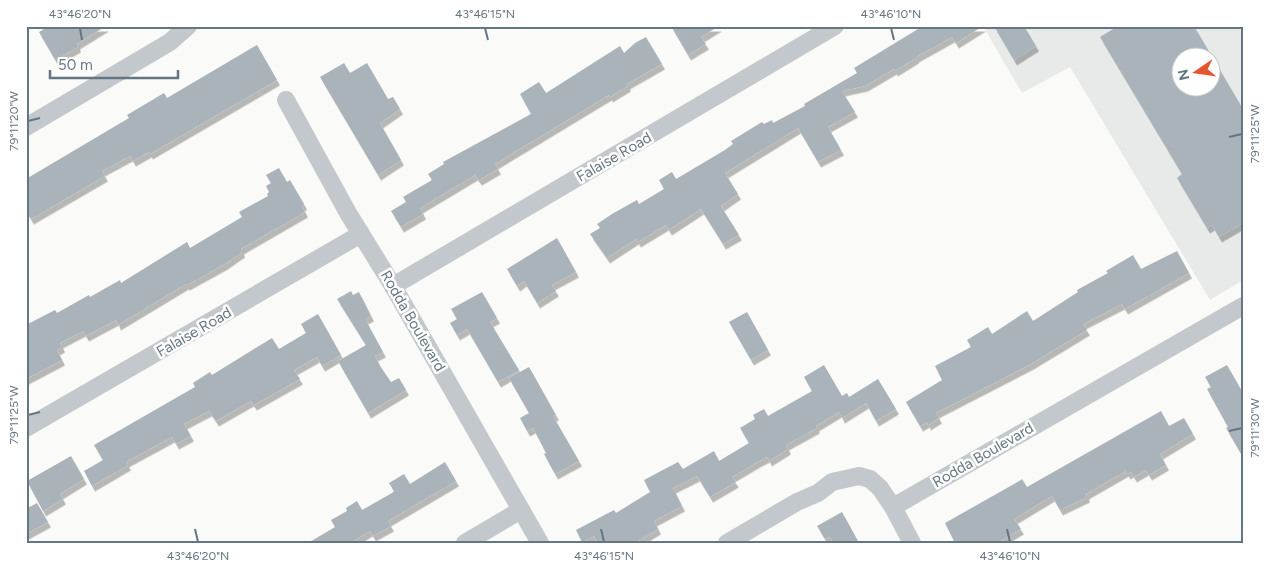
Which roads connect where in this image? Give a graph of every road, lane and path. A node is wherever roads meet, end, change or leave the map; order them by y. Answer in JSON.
{"nodes":[{"id":1,"x":188,"y":26,"type":"edge"},
{"id":2,"x":835,"y":26,"type":"edge"},
{"id":3,"x":286,"y":100,"type":"dead end"},
{"id":4,"x":26,"y":127,"type":"edge"},
{"id":5,"x":361,"y":234,"type":"junction"},
{"id":6,"x":393,"y":286,"type":"junction"},
{"id":7,"x":1243,"y":306,"type":"edge"},
{"id":8,"x":26,"y":428,"type":"edge"},
{"id":9,"x":893,"y":507,"type":"junction"},
{"id":10,"x":521,"y":510,"type":"junction"},
{"id":11,"x":465,"y":543,"type":"edge"},
{"id":12,"x":540,"y":543,"type":"edge"},
{"id":13,"x":727,"y":543,"type":"edge"},
{"id":14,"x":912,"y":543,"type":"edge"}],
"edges":[{"from":1,"to":4,"type":"street"},
{"from":2,"to":6,"type":"street","name":"Falaise Road"},
{"from":3,"to":5,"type":"street","name":"Rodda Boulevard"},
{"from":5,"to":6,"type":"street","name":"Rodda Boulevard"},
{"from":5,"to":8,"type":"street","name":"Falaise Road"},
{"from":6,"to":10,"type":"street","name":"Rodda Boulevard"},
{"from":7,"to":9,"type":"street","name":"Rodda Boulevard"},
{"from":9,"to":13,"type":"street"},
{"from":9,"to":14,"type":"street"},
{"from":10,"to":11,"type":"street"},
{"from":10,"to":12,"type":"street","name":"Rodda Boulevard"}]}
